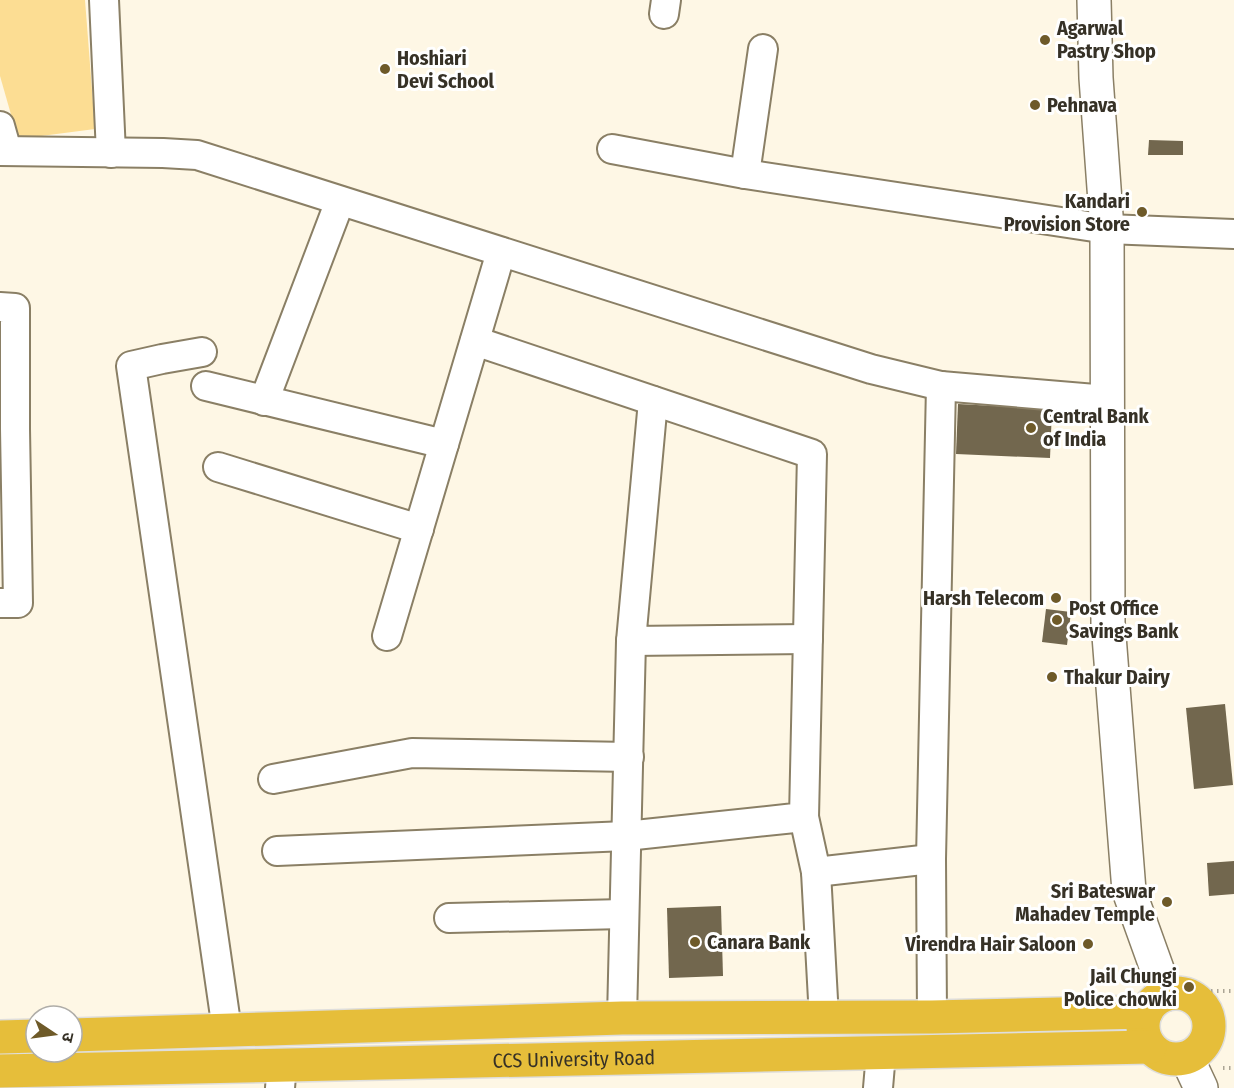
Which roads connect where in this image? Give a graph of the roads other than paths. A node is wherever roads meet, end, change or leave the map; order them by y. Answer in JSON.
{"nodes":[{"id":1,"x":104,"y":0,"type":"edge"},
{"id":2,"x":1094,"y":0,"type":"edge"},
{"id":3,"x":763,"y":49,"type":"dead end"},
{"id":4,"x":2,"y":142,"type":"edge"},
{"id":5,"x":612,"y":149,"type":"dead end"},
{"id":6,"x":111,"y":153,"type":"junction"},
{"id":7,"x":745,"y":174,"type":"junction"},
{"id":8,"x":340,"y":201,"type":"junction"},
{"id":9,"x":1107,"y":228,"type":"junction"},
{"id":10,"x":1234,"y":234,"type":"edge"},
{"id":11,"x":501,"y":252,"type":"junction"},
{"id":12,"x":0,"y":307,"type":"edge"},
{"id":13,"x":475,"y":341,"type":"junction"},
{"id":14,"x":202,"y":352,"type":"dead end"},
{"id":15,"x":206,"y":386,"type":"dead end"},
{"id":16,"x":941,"y":386,"type":"junction"},
{"id":17,"x":1107,"y":400,"type":"junction"},
{"id":18,"x":264,"y":401,"type":"junction"},
{"id":19,"x":653,"y":401,"type":"junction"},
{"id":20,"x":7,"y":429,"type":"edge"},
{"id":21,"x":444,"y":444,"type":"junction"},
{"id":22,"x":219,"y":467,"type":"dead end"},
{"id":23,"x":419,"y":529,"type":"junction"},
{"id":24,"x":0,"y":603,"type":"edge"},
{"id":25,"x":387,"y":636,"type":"dead end"},
{"id":26,"x":808,"y":639,"type":"junction"},
{"id":27,"x":632,"y":641,"type":"junction"},
{"id":28,"x":629,"y":757,"type":"junction"},
{"id":29,"x":273,"y":779,"type":"dead end"},
{"id":30,"x":804,"y":817,"type":"junction"},
{"id":31,"x":626,"y":836,"type":"junction"},
{"id":32,"x":277,"y":851,"type":"dead end"},
{"id":33,"x":931,"y":859,"type":"junction"},
{"id":34,"x":816,"y":872,"type":"junction"},
{"id":35,"x":624,"y":914,"type":"junction"},
{"id":36,"x":449,"y":918,"type":"dead end"},
{"id":37,"x":1156,"y":1003,"type":"junction"},
{"id":38,"x":1217,"y":1003,"type":"edge"},
{"id":39,"x":932,"y":1017,"type":"junction"},
{"id":40,"x":622,"y":1018,"type":"junction"},
{"id":41,"x":824,"y":1018,"type":"junction"},
{"id":42,"x":227,"y":1030,"type":"junction"},
{"id":43,"x":84,"y":1035,"type":"edge"},
{"id":44,"x":24,"y":1036,"type":"edge"},
{"id":45,"x":0,"y":1037,"type":"edge"},
{"id":46,"x":1150,"y":1047,"type":"junction"},
{"id":47,"x":1234,"y":1048,"type":"edge"},
{"id":48,"x":880,"y":1053,"type":"junction"},
{"id":49,"x":1195,"y":1053,"type":"junction"},
{"id":50,"x":0,"y":1071,"type":"edge"},
{"id":51,"x":281,"y":1076,"type":"edge"},
{"id":52,"x":878,"y":1088,"type":"edge"},
{"id":53,"x":1201,"y":1088,"type":"edge"}],
"edges":[{"from":1,"to":6,"type":"street"},
{"from":2,"to":9,"type":"street"},
{"from":3,"to":7,"type":"street"},
{"from":4,"to":6,"type":"street"},
{"from":5,"to":7,"type":"street"},
{"from":6,"to":8,"type":"street"},
{"from":7,"to":9,"type":"street"},
{"from":8,"to":11,"type":"street"},
{"from":8,"to":18,"type":"street"},
{"from":9,"to":10,"type":"street"},
{"from":9,"to":17,"type":"street"},
{"from":11,"to":13,"type":"street"},
{"from":11,"to":16,"type":"street"},
{"from":12,"to":20,"type":"street"},
{"from":13,"to":19,"type":"street"},
{"from":13,"to":21,"type":"street"},
{"from":14,"to":42,"type":"street"},
{"from":15,"to":18,"type":"street"},
{"from":16,"to":17,"type":"street"},
{"from":16,"to":33,"type":"street"},
{"from":17,"to":37,"type":"street"},
{"from":18,"to":21,"type":"street"},
{"from":19,"to":26,"type":"street"},
{"from":19,"to":27,"type":"street"},
{"from":20,"to":24,"type":"street"},
{"from":21,"to":23,"type":"street"},
{"from":22,"to":23,"type":"street"},
{"from":23,"to":25,"type":"street"},
{"from":26,"to":27,"type":"street"},
{"from":26,"to":30,"type":"street"},
{"from":27,"to":28,"type":"street"},
{"from":28,"to":29,"type":"street"},
{"from":28,"to":31,"type":"street"},
{"from":30,"to":31,"type":"street"},
{"from":30,"to":34,"type":"street"},
{"from":31,"to":32,"type":"street"},
{"from":31,"to":35,"type":"street"},
{"from":33,"to":34,"type":"street"},
{"from":33,"to":39,"type":"street"},
{"from":34,"to":41,"type":"street"},
{"from":35,"to":36,"type":"street"},
{"from":35,"to":40,"type":"street"},
{"from":37,"to":38,"type":"highway"},
{"from":37,"to":39,"type":"highway","name":"CCS University Road"},
{"from":37,"to":46,"type":"highway"},
{"from":38,"to":49,"type":"highway"},
{"from":39,"to":41,"type":"highway","name":"CCS University Road"},
{"from":40,"to":41,"type":"highway","name":"CCS University Road"},
{"from":40,"to":42,"type":"highway","name":"CCS University Road"},
{"from":42,"to":43,"type":"highway","name":"CCS University Road"},
{"from":44,"to":45,"type":"highway"},
{"from":46,"to":48,"type":"highway","name":"CCS University Road"},
{"from":46,"to":49,"type":"highway"},
{"from":47,"to":49,"type":"highway"},
{"from":48,"to":51,"type":"highway","name":"CCS University Road"},
{"from":48,"to":52,"type":"street"},
{"from":49,"to":53,"type":"street"},
{"from":50,"to":51,"type":"highway","name":"CCS University Road"}]}
